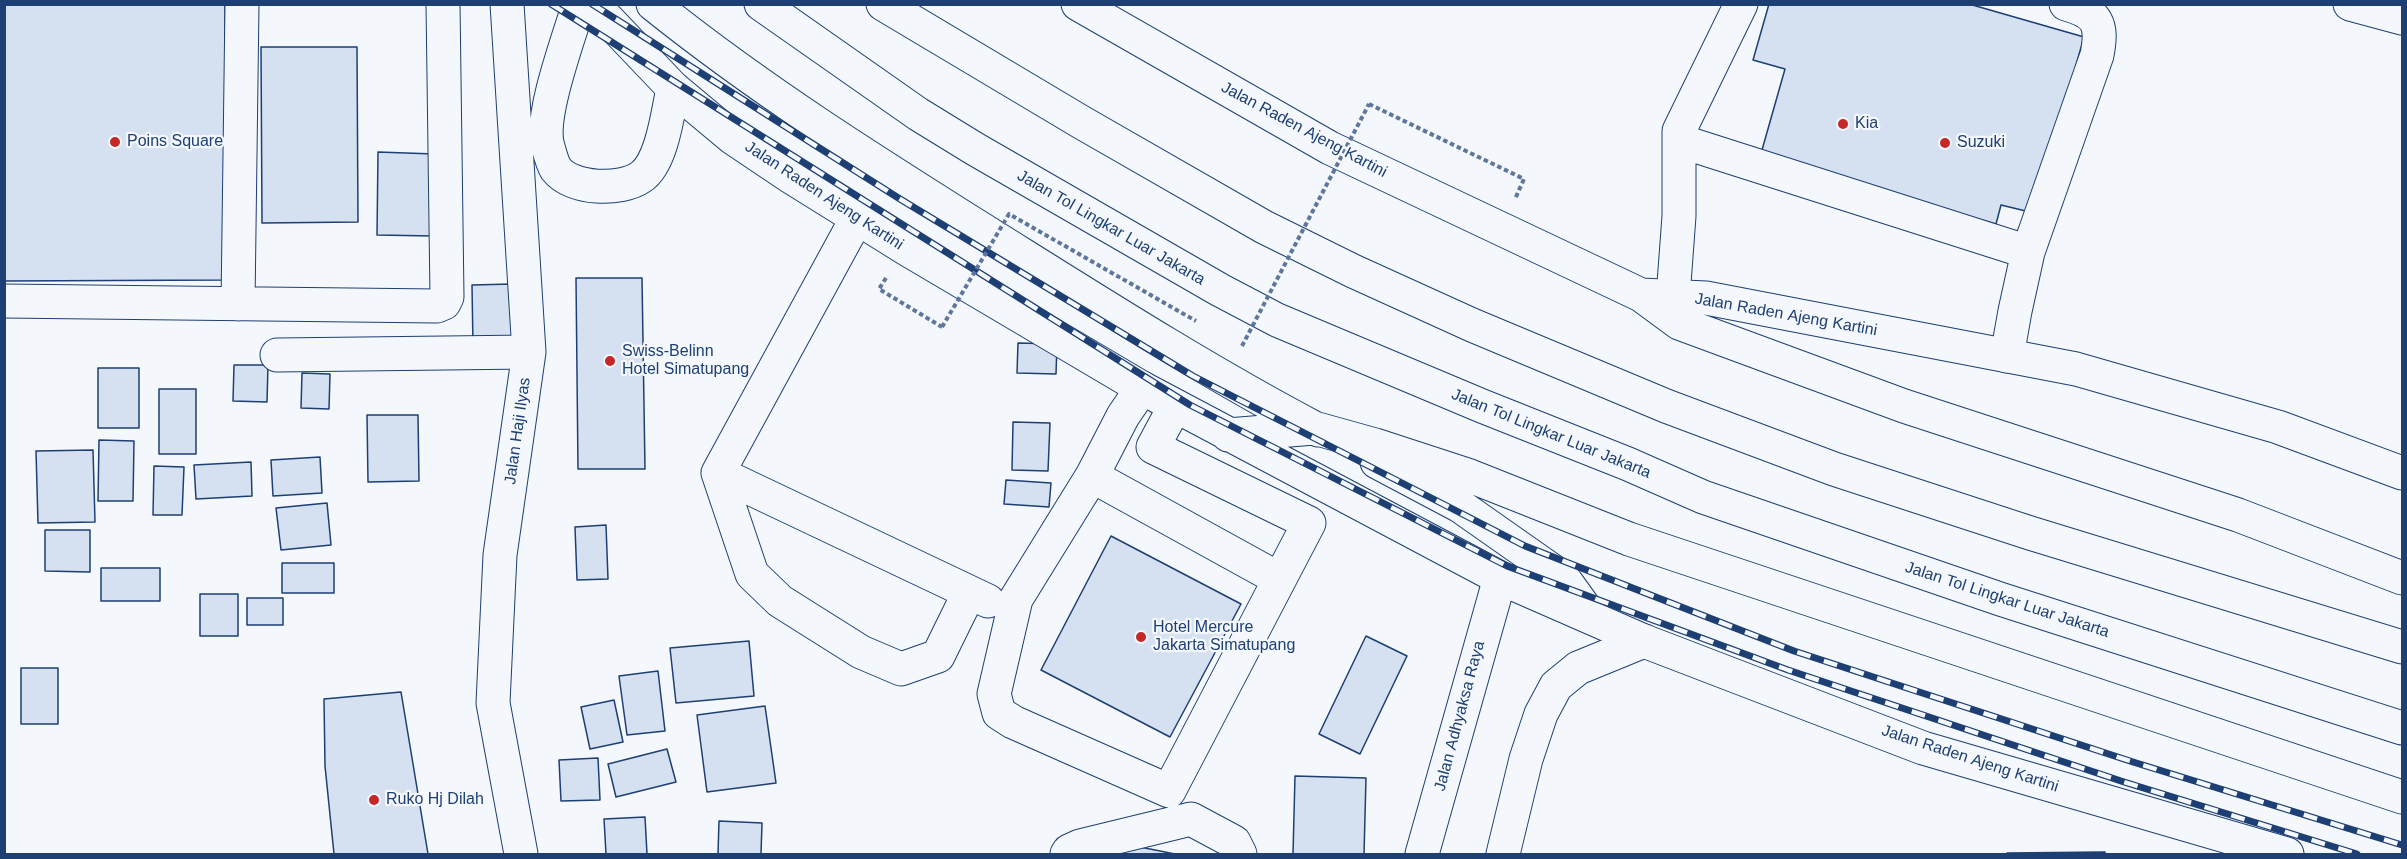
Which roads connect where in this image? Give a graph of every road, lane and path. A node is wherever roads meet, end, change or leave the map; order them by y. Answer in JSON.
{"nodes":[{"id":1,"x":242,"y":4,"type":"edge"},
{"id":2,"x":443,"y":4,"type":"edge"},
{"id":3,"x":507,"y":4,"type":"edge"},
{"id":4,"x":579,"y":4,"type":"edge"},
{"id":5,"x":592,"y":4,"type":"edge"},
{"id":6,"x":654,"y":4,"type":"edge"},
{"id":7,"x":761,"y":4,"type":"edge"},
{"id":8,"x":884,"y":4,"type":"edge"},
{"id":9,"x":1078,"y":4,"type":"edge"},
{"id":10,"x":1741,"y":4,"type":"edge"},
{"id":11,"x":2066,"y":4,"type":"edge"},
{"id":12,"x":2350,"y":4,"type":"edge"},
{"id":13,"x":2403,"y":18,"type":"edge"},
{"id":14,"x":673,"y":88,"type":"junction"},
{"id":15,"x":1680,"y":141,"type":"junction"},
{"id":16,"x":1524,"y":179,"type":"dead end"},
{"id":17,"x":857,"y":218,"type":"junction"},
{"id":18,"x":2028,"y":252,"type":"junction"},
{"id":19,"x":879,"y":289,"type":"dead end"},
{"id":20,"x":1641,"y":295,"type":"junction"},
{"id":21,"x":1673,"y":297,"type":"junction"},
{"id":22,"x":4,"y":301,"type":"edge"},
{"id":23,"x":238,"y":304,"type":"junction"},
{"id":24,"x":1196,"y":321,"type":"dead end"},
{"id":25,"x":1242,"y":346,"type":"dead end"},
{"id":26,"x":529,"y":352,"type":"junction"},
{"id":27,"x":277,"y":355,"type":"dead end"},
{"id":28,"x":2007,"y":356,"type":"junction"},
{"id":29,"x":1136,"y":398,"type":"junction"},
{"id":30,"x":1175,"y":406,"type":"junction"},
{"id":31,"x":1314,"y":428,"type":"junction"},
{"id":32,"x":1228,"y":435,"type":"junction"},
{"id":33,"x":718,"y":473,"type":"junction"},
{"id":34,"x":2403,"y":473,"type":"edge"},
{"id":35,"x":1092,"y":476,"type":"junction"},
{"id":36,"x":1500,"y":578,"type":"junction"},
{"id":37,"x":2403,"y":578,"type":"edge"},
{"id":38,"x":1279,"y":579,"type":"junction"},
{"id":39,"x":969,"y":593,"type":"junction"},
{"id":40,"x":1016,"y":599,"type":"junction"},
{"id":41,"x":1593,"y":619,"type":"junction"},
{"id":42,"x":1644,"y":640,"type":"junction"},
{"id":43,"x":2403,"y":647,"type":"edge"},
{"id":44,"x":2403,"y":728,"type":"edge"},
{"id":45,"x":2403,"y":798,"type":"edge"},
{"id":46,"x":521,"y":855,"type":"edge"},
{"id":47,"x":1067,"y":855,"type":"edge"},
{"id":48,"x":1240,"y":855,"type":"edge"},
{"id":49,"x":1422,"y":855,"type":"edge"},
{"id":50,"x":1503,"y":855,"type":"edge"},
{"id":51,"x":2287,"y":855,"type":"edge"}],
"edges":[{"from":1,"to":23,"type":"main road"},
{"from":2,"to":23,"type":"main road"},
{"from":3,"to":26,"type":"main road","name":"Jalan Haji Ilyas"},
{"from":4,"to":14,"type":"main road"},
{"from":5,"to":14,"type":"main road","name":"Jalan Raden Ajeng Kartini"},
{"from":6,"to":31,"type":"main road"},
{"from":7,"to":44,"type":"main road","name":"Jalan Tol Lingkar Luar Jakarta"},
{"from":8,"to":43,"type":"main road"},
{"from":9,"to":20,"type":"main road","name":"Jalan Raden Ajeng Kartini"},
{"from":10,"to":15,"type":"main road"},
{"from":11,"to":18,"type":"main road"},
{"from":12,"to":13,"type":"main road"},
{"from":14,"to":17,"type":"main road","name":"Jalan Raden Ajeng Kartini"},
{"from":15,"to":18,"type":"main road"},
{"from":15,"to":21,"type":"main road"},
{"from":16,"to":25,"type":"path","bridge":true},
{"from":17,"to":29,"type":"main road","name":"Jalan Raden Ajeng Kartini"},
{"from":17,"to":33,"type":"main road"},
{"from":18,"to":28,"type":"main road"},
{"from":19,"to":24,"type":"path","bridge":true},
{"from":20,"to":21,"type":"main road","name":"Jalan Raden Ajeng Kartini"},
{"from":20,"to":37,"type":"main road"},
{"from":21,"to":28,"type":"main road","name":"Jalan Raden Ajeng Kartini"},
{"from":22,"to":23,"type":"main road"},
{"from":26,"to":27,"type":"main road"},
{"from":26,"to":46,"type":"main road","name":"Jalan Haji Ilyas"},
{"from":28,"to":34,"type":"main road","name":"Jalan Raden Ajeng Kartini"},
{"from":29,"to":30,"type":"main road","name":"Jalan Raden Ajeng Kartini"},
{"from":29,"to":35,"type":"main road"},
{"from":30,"to":32,"type":"main road","name":"Jalan Raden Ajeng Kartini"},
{"from":30,"to":38,"type":"main road"},
{"from":31,"to":32,"type":"main road"},
{"from":31,"to":41,"type":"main road"},
{"from":31,"to":45,"type":"main road"},
{"from":32,"to":36,"type":"main road","name":"Jalan Raden Ajeng Kartini"},
{"from":33,"to":39,"type":"main road"},
{"from":33,"to":39,"type":"main road"},
{"from":35,"to":38,"type":"main road"},
{"from":35,"to":40,"type":"main road"},
{"from":36,"to":41,"type":"main road","name":"Jalan Raden Ajeng Kartini"},
{"from":36,"to":49,"type":"main road","name":"Jalan Adhyaksa Raya"},
{"from":38,"to":40,"type":"main road"},
{"from":39,"to":40,"type":"main road"},
{"from":41,"to":42,"type":"main road","name":"Jalan Raden Ajeng Kartini"},
{"from":42,"to":50,"type":"main road"},
{"from":42,"to":51,"type":"main road","name":"Jalan Raden Ajeng Kartini"},
{"from":47,"to":48,"type":"main road"}]}
